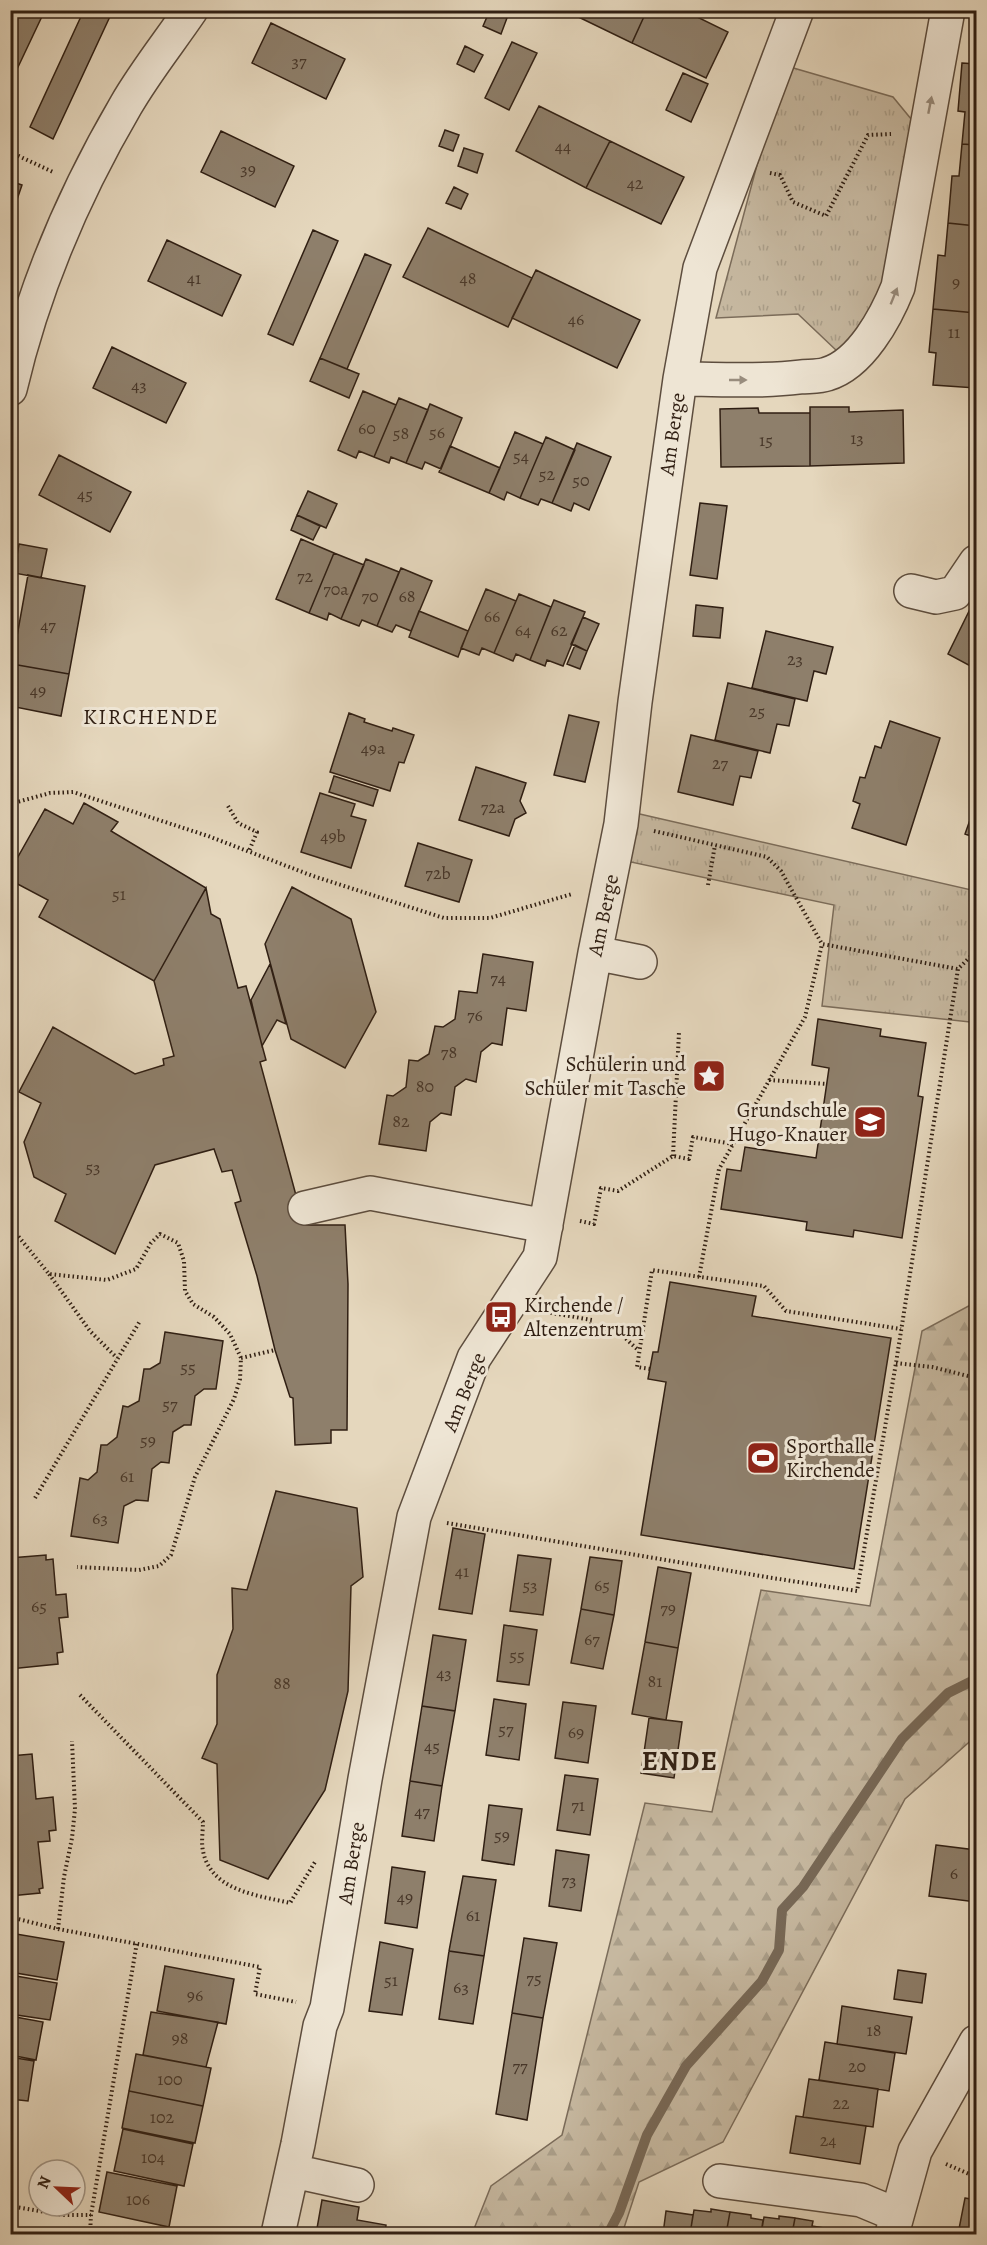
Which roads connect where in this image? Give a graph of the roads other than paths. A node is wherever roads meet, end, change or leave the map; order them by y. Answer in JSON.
{"nodes":[{"id":1,"x":191,"y":10,"type":"edge"},
{"id":2,"x":797,"y":10,"type":"edge"},
{"id":3,"x":948,"y":10,"type":"edge"},
{"id":4,"x":680,"y":379,"type":"junction"},
{"id":5,"x":10,"y":389,"type":"edge"},
{"id":6,"x":976,"y":562,"type":"edge"},
{"id":7,"x":911,"y":591,"type":"dead end"},
{"id":8,"x":595,"y":953,"type":"junction"},
{"id":9,"x":640,"y":962,"type":"dead end"},
{"id":10,"x":305,"y":1208,"type":"dead end"},
{"id":11,"x":559,"y":1223,"type":"junction"},
{"id":12,"x":976,"y":2042,"type":"edge"},
{"id":13,"x":293,"y":2171,"type":"junction"},
{"id":14,"x":720,"y":2181,"type":"dead end"},
{"id":15,"x":357,"y":2185,"type":"dead end"},
{"id":16,"x":894,"y":2225,"type":"edge"},
{"id":17,"x":278,"y":2235,"type":"edge"}],
"edges":[{"from":1,"to":5,"type":"street"},
{"from":2,"to":4,"type":"street","name":"Am Berge"},
{"from":4,"to":3,"type":"street","name":"Am Berge","one_way":true},
{"from":4,"to":8,"type":"street","name":"Am Berge"},
{"from":6,"to":7,"type":"street"},
{"from":8,"to":9,"type":"street"},
{"from":8,"to":11,"type":"street","name":"Am Berge"},
{"from":10,"to":11,"type":"street"},
{"from":11,"to":13,"type":"street","name":"Am Berge"},
{"from":12,"to":16,"type":"street"},
{"from":13,"to":15,"type":"street"},
{"from":13,"to":17,"type":"street","name":"Am Berge"},
{"from":14,"to":16,"type":"street"}]}
